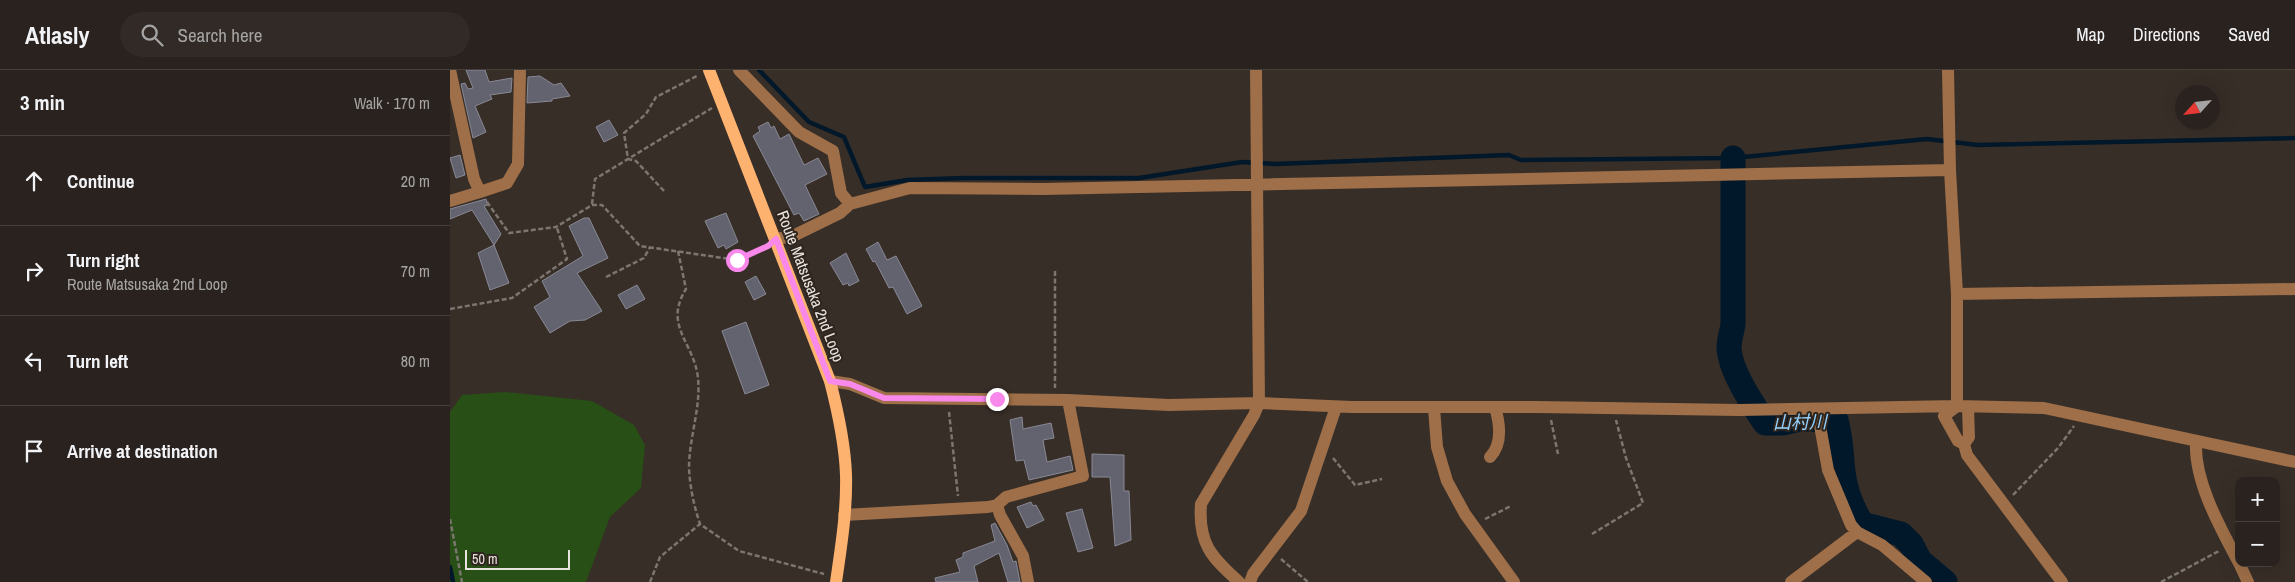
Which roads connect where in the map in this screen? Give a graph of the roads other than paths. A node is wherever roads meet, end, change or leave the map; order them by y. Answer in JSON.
{"nodes":[{"id":1,"x":450,"y":70,"type":"edge"},
{"id":2,"x":520,"y":70,"type":"edge"},
{"id":3,"x":739,"y":70,"type":"edge"},
{"id":4,"x":1256,"y":70,"type":"edge"},
{"id":5,"x":1948,"y":70,"type":"edge"},
{"id":6,"x":704,"y":73,"type":"edge"},
{"id":7,"x":1950,"y":170,"type":"junction"},
{"id":8,"x":1257,"y":184,"type":"junction"},
{"id":9,"x":480,"y":192,"type":"junction"},
{"id":10,"x":450,"y":201,"type":"edge"},
{"id":11,"x":850,"y":204,"type":"junction"},
{"id":12,"x":776,"y":239,"type":"junction"},
{"id":13,"x":2295,"y":289,"type":"edge"},
{"id":14,"x":1957,"y":294,"type":"junction"},
{"id":15,"x":830,"y":381,"type":"junction"},
{"id":16,"x":1061,"y":400,"type":"junction"},
{"id":17,"x":1259,"y":402,"type":"junction"},
{"id":18,"x":1336,"y":407,"type":"junction"},
{"id":19,"x":1495,"y":407,"type":"junction"},
{"id":20,"x":1962,"y":407,"type":"junction"},
{"id":21,"x":1434,"y":408,"type":"junction"},
{"id":22,"x":1817,"y":409,"type":"junction"},
{"id":23,"x":2196,"y":442,"type":"junction"},
{"id":24,"x":1964,"y":444,"type":"junction"},
{"id":25,"x":1490,"y":457,"type":"dead end"},
{"id":26,"x":2295,"y":462,"type":"edge"},
{"id":27,"x":997,"y":505,"type":"junction"},
{"id":28,"x":844,"y":515,"type":"junction"},
{"id":29,"x":1857,"y":532,"type":"junction"},
{"id":30,"x":2235,"y":555,"type":"edge"},
{"id":31,"x":2241,"y":567,"type":"edge"},
{"id":32,"x":837,"y":580,"type":"edge"},
{"id":33,"x":1028,"y":582,"type":"edge"},
{"id":34,"x":1239,"y":582,"type":"edge"},
{"id":35,"x":1250,"y":582,"type":"edge"},
{"id":36,"x":1514,"y":582,"type":"edge"},
{"id":37,"x":1791,"y":582,"type":"edge"},
{"id":38,"x":1926,"y":582,"type":"edge"},
{"id":39,"x":2062,"y":582,"type":"edge"},
{"id":40,"x":2248,"y":582,"type":"edge"}],
"edges":[{"from":1,"to":9,"type":"street"},
{"from":2,"to":9,"type":"street"},
{"from":3,"to":11,"type":"street"},
{"from":4,"to":8,"type":"street"},
{"from":5,"to":7,"type":"street"},
{"from":6,"to":12,"type":"main road","name":"Route Matsusaka 2nd Loop"},
{"from":7,"to":8,"type":"street"},
{"from":7,"to":14,"type":"street"},
{"from":8,"to":11,"type":"street"},
{"from":8,"to":17,"type":"street"},
{"from":9,"to":10,"type":"street"},
{"from":11,"to":12,"type":"street"},
{"from":12,"to":15,"type":"main road","name":"Route Matsusaka 2nd Loop"},
{"from":13,"to":14,"type":"street"},
{"from":14,"to":20,"type":"street"},
{"from":15,"to":16,"type":"street"},
{"from":15,"to":28,"type":"main road","name":"Route Matsusaka 2nd Loop"},
{"from":16,"to":17,"type":"street"},
{"from":16,"to":27,"type":"street"},
{"from":17,"to":18,"type":"street"},
{"from":17,"to":34,"type":"street"},
{"from":18,"to":21,"type":"street"},
{"from":18,"to":35,"type":"street"},
{"from":19,"to":21,"type":"street"},
{"from":19,"to":22,"type":"street"},
{"from":19,"to":25,"type":"street"},
{"from":20,"to":22,"type":"street"},
{"from":20,"to":23,"type":"street"},
{"from":20,"to":24,"type":"street"},
{"from":20,"to":24,"type":"street"},
{"from":21,"to":36,"type":"street"},
{"from":22,"to":29,"type":"street"},
{"from":23,"to":26,"type":"street"},
{"from":23,"to":30,"type":"street"},
{"from":24,"to":39,"type":"street"},
{"from":27,"to":28,"type":"street"},
{"from":27,"to":33,"type":"street"},
{"from":28,"to":32,"type":"main road","name":"Route Matsusaka 2nd Loop"},
{"from":29,"to":37,"type":"street"},
{"from":29,"to":38,"type":"street"},
{"from":31,"to":40,"type":"street"}]}
